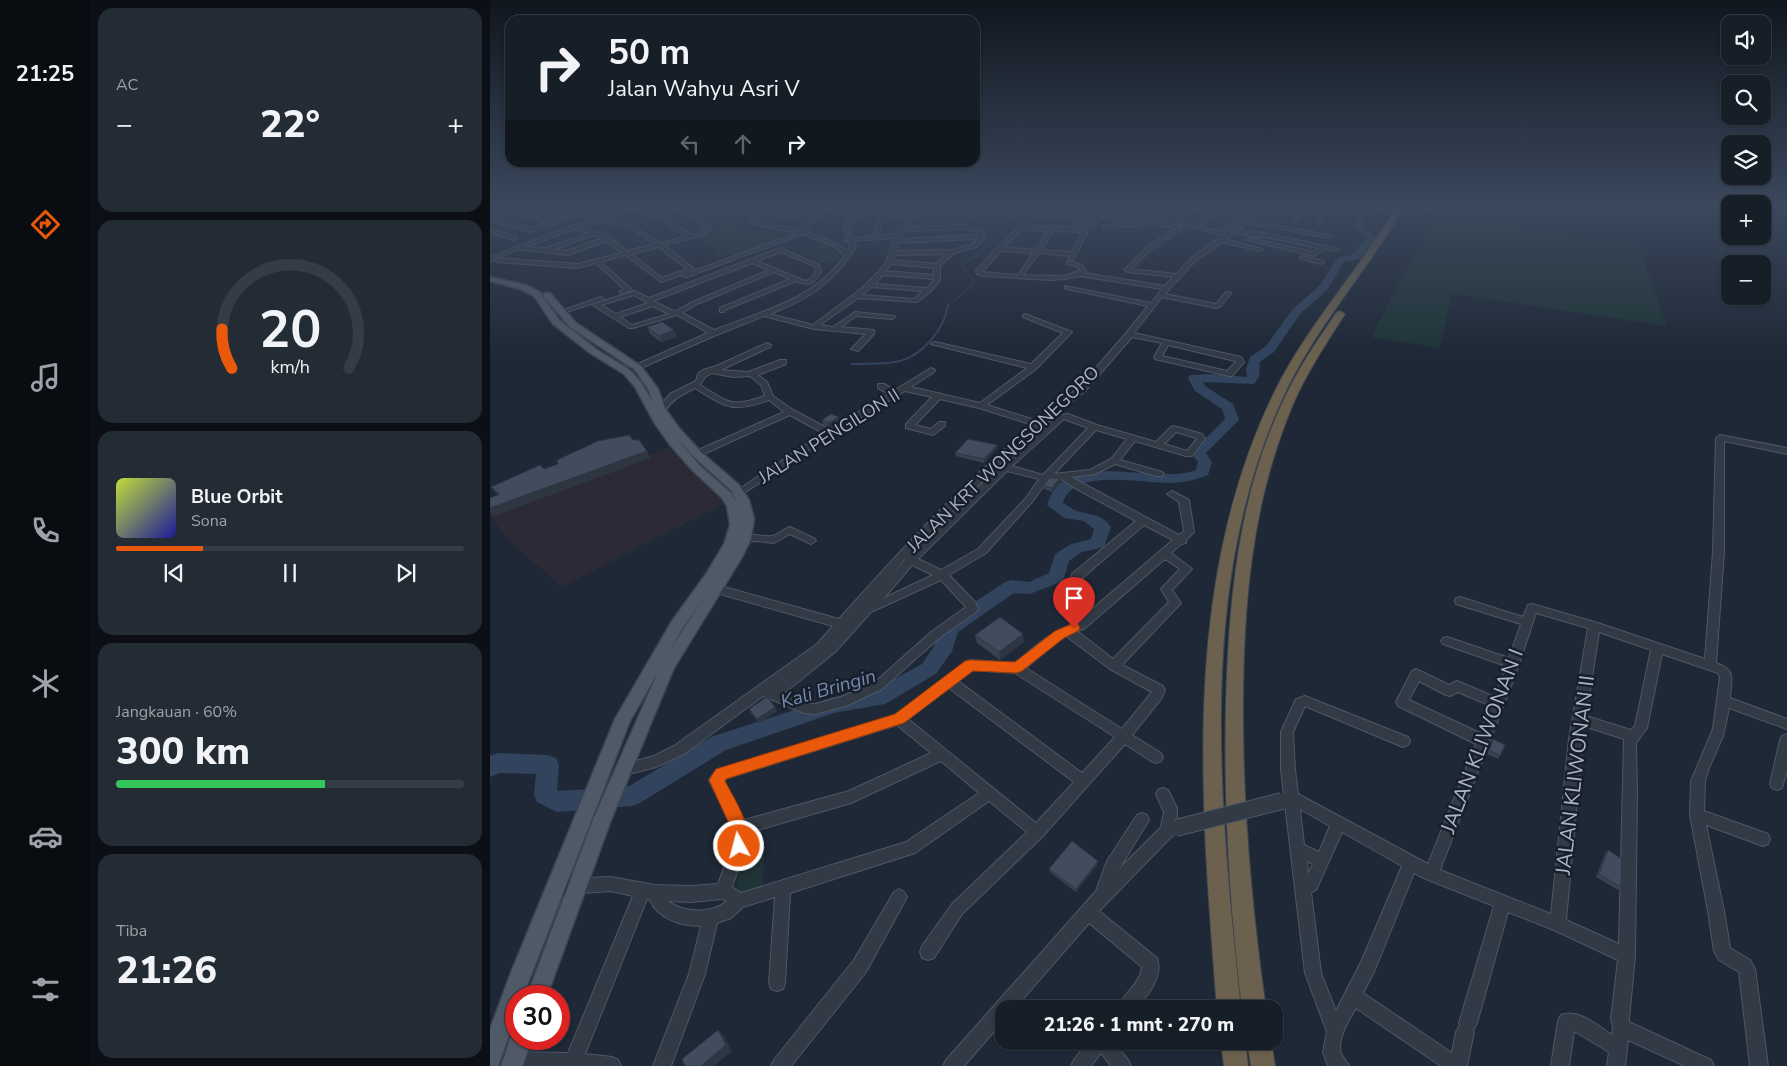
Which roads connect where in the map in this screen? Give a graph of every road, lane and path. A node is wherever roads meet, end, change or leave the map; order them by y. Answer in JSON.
{"nodes":[{"id":1,"x":849,"y":255,"type":"edge"},
{"id":2,"x":504,"y":256,"type":"edge"},
{"id":3,"x":591,"y":256,"type":"edge"},
{"id":4,"x":617,"y":256,"type":"edge"},
{"id":5,"x":630,"y":256,"type":"edge"},
{"id":6,"x":674,"y":256,"type":"edge"},
{"id":7,"x":740,"y":256,"type":"edge"},
{"id":8,"x":769,"y":256,"type":"edge"},
{"id":9,"x":794,"y":256,"type":"edge"},
{"id":10,"x":891,"y":256,"type":"edge"},
{"id":11,"x":948,"y":256,"type":"edge"},
{"id":12,"x":994,"y":256,"type":"edge"},
{"id":13,"x":1034,"y":256,"type":"edge"},
{"id":14,"x":1073,"y":256,"type":"edge"},
{"id":15,"x":1139,"y":256,"type":"edge"},
{"id":16,"x":1198,"y":256,"type":"edge"},
{"id":17,"x":1297,"y":256,"type":"edge"},
{"id":18,"x":1370,"y":256,"type":"edge"},
{"id":19,"x":1374,"y":256,"type":"edge"},
{"id":20,"x":609,"y":258,"type":"junction"},
{"id":21,"x":492,"y":261,"type":"edge"},
{"id":22,"x":597,"y":261,"type":"junction"},
{"id":23,"x":753,"y":261,"type":"junction"},
{"id":24,"x":889,"y":262,"type":"junction"},
{"id":25,"x":1321,"y":262,"type":"dead end"},
{"id":26,"x":1070,"y":263,"type":"junction"},
{"id":27,"x":937,"y":266,"type":"junction"},
{"id":28,"x":772,"y":270,"type":"junction"},
{"id":29,"x":882,"y":273,"type":"junction"},
{"id":30,"x":490,"y":274,"type":"edge"},
{"id":31,"x":1080,"y":274,"type":"junction"},
{"id":32,"x":1020,"y":276,"type":"junction"},
{"id":33,"x":1178,"y":276,"type":"junction"},
{"id":34,"x":684,"y":277,"type":"dead end"},
{"id":35,"x":937,"y":277,"type":"junction"},
{"id":36,"x":1062,"y":278,"type":"junction"},
{"id":37,"x":490,"y":279,"type":"edge"},
{"id":38,"x":797,"y":280,"type":"junction"},
{"id":39,"x":869,"y":285,"type":"junction"},
{"id":40,"x":1067,"y":287,"type":"dead end"},
{"id":41,"x":1167,"y":288,"type":"junction"},
{"id":42,"x":929,"y":290,"type":"junction"},
{"id":43,"x":1228,"y":293,"type":"dead end"},
{"id":44,"x":760,"y":295,"type":"junction"},
{"id":45,"x":1160,"y":295,"type":"junction"},
{"id":46,"x":854,"y":296,"type":"junction"},
{"id":47,"x":652,"y":302,"type":"junction"},
{"id":48,"x":1152,"y":305,"type":"junction"},
{"id":49,"x":672,"y":314,"type":"junction"},
{"id":50,"x":764,"y":314,"type":"junction"},
{"id":51,"x":1025,"y":316,"type":"dead end"},
{"id":52,"x":615,"y":317,"type":"junction"},
{"id":53,"x":892,"y":317,"type":"dead end"},
{"id":54,"x":561,"y":318,"type":"junction"},
{"id":55,"x":814,"y":326,"type":"junction"},
{"id":56,"x":834,"y":329,"type":"junction"},
{"id":57,"x":713,"y":333,"type":"junction"},
{"id":58,"x":1130,"y":334,"type":"junction"},
{"id":59,"x":705,"y":336,"type":"junction"},
{"id":60,"x":1166,"y":342,"type":"junction"},
{"id":61,"x":935,"y":344,"type":"dead end"},
{"id":62,"x":767,"y":345,"type":"dead end"},
{"id":63,"x":855,"y":349,"type":"dead end"},
{"id":64,"x":783,"y":362,"type":"dead end"},
{"id":65,"x":1033,"y":367,"type":"junction"},
{"id":66,"x":630,"y":368,"type":"junction"},
{"id":67,"x":710,"y":370,"type":"junction"},
{"id":68,"x":931,"y":370,"type":"dead end"},
{"id":69,"x":753,"y":375,"type":"junction"},
{"id":70,"x":695,"y":385,"type":"junction"},
{"id":71,"x":881,"y":386,"type":"dead end"},
{"id":72,"x":904,"y":388,"type":"junction"},
{"id":73,"x":894,"y":393,"type":"junction"},
{"id":74,"x":938,"y":396,"type":"junction"},
{"id":75,"x":770,"y":397,"type":"junction"},
{"id":76,"x":981,"y":406,"type":"junction"},
{"id":77,"x":657,"y":411,"type":"junction"},
{"id":78,"x":790,"y":412,"type":"junction"},
{"id":79,"x":942,"y":424,"type":"dead end"},
{"id":80,"x":1038,"y":424,"type":"junction"},
{"id":81,"x":1094,"y":427,"type":"junction"},
{"id":82,"x":830,"y":433,"type":"junction"},
{"id":83,"x":1132,"y":438,"type":"junction"},
{"id":84,"x":1158,"y":445,"type":"dead end"},
{"id":85,"x":1787,"y":451,"type":"edge"},
{"id":86,"x":692,"y":456,"type":"junction"},
{"id":87,"x":1114,"y":461,"type":"junction"},
{"id":88,"x":1004,"y":467,"type":"junction"},
{"id":89,"x":1160,"y":474,"type":"dead end"},
{"id":90,"x":1046,"y":478,"type":"junction"},
{"id":91,"x":1070,"y":481,"type":"junction"},
{"id":92,"x":738,"y":494,"type":"junction"},
{"id":93,"x":1172,"y":494,"type":"dead end"},
{"id":94,"x":1142,"y":521,"type":"junction"},
{"id":95,"x":745,"y":539,"type":"junction"},
{"id":96,"x":1182,"y":540,"type":"junction"},
{"id":97,"x":811,"y":541,"type":"dead end"},
{"id":98,"x":1165,"y":554,"type":"junction"},
{"id":99,"x":910,"y":560,"type":"junction"},
{"id":100,"x":942,"y":575,"type":"junction"},
{"id":101,"x":717,"y":589,"type":"junction"},
{"id":102,"x":1460,"y":601,"type":"dead end"},
{"id":103,"x":867,"y":610,"type":"junction"},
{"id":104,"x":1527,"y":622,"type":"junction"},
{"id":105,"x":842,"y":624,"type":"junction"},
{"id":106,"x":1594,"y":626,"type":"junction"},
{"id":107,"x":1074,"y":628,"type":"junction"},
{"id":108,"x":1447,"y":641,"type":"dead end"},
{"id":109,"x":1657,"y":648,"type":"junction"},
{"id":110,"x":1513,"y":664,"type":"junction"},
{"id":111,"x":1710,"y":665,"type":"junction"},
{"id":112,"x":1114,"y":666,"type":"junction"},
{"id":113,"x":1017,"y":668,"type":"junction"},
{"id":114,"x":949,"y":681,"type":"junction"},
{"id":115,"x":761,"y":690,"type":"junction"},
{"id":116,"x":656,"y":692,"type":"junction"},
{"id":117,"x":637,"y":693,"type":"junction"},
{"id":118,"x":774,"y":694,"type":"junction"},
{"id":119,"x":1723,"y":701,"type":"junction"},
{"id":120,"x":1498,"y":704,"type":"junction"},
{"id":121,"x":899,"y":719,"type":"junction"},
{"id":122,"x":1579,"y":719,"type":"junction"},
{"id":123,"x":1787,"y":724,"type":"edge"},
{"id":124,"x":1633,"y":736,"type":"junction"},
{"id":125,"x":1123,"y":737,"type":"junction"},
{"id":126,"x":1787,"y":740,"type":"edge"},
{"id":127,"x":1483,"y":741,"type":"junction"},
{"id":128,"x":1403,"y":742,"type":"dead end"},
{"id":129,"x":942,"y":754,"type":"junction"},
{"id":130,"x":1156,"y":757,"type":"dead end"},
{"id":131,"x":622,"y":770,"type":"junction"},
{"id":132,"x":1083,"y":781,"type":"junction"},
{"id":133,"x":1777,"y":784,"type":"dead end"},
{"id":134,"x":990,"y":793,"type":"junction"},
{"id":135,"x":1163,"y":794,"type":"dead end"},
{"id":136,"x":1288,"y":800,"type":"junction"},
{"id":137,"x":1697,"y":815,"type":"junction"},
{"id":138,"x":1142,"y":820,"type":"dead end"},
{"id":139,"x":1339,"y":823,"type":"junction"},
{"id":140,"x":740,"y":828,"type":"junction"},
{"id":141,"x":1171,"y":830,"type":"junction"},
{"id":142,"x":1037,"y":832,"type":"junction"},
{"id":143,"x":1763,"y":839,"type":"dead end"},
{"id":144,"x":1298,"y":849,"type":"junction"},
{"id":145,"x":1322,"y":861,"type":"junction"},
{"id":146,"x":1411,"y":862,"type":"junction"},
{"id":147,"x":1431,"y":874,"type":"junction"},
{"id":148,"x":558,"y":879,"type":"junction"},
{"id":149,"x":579,"y":879,"type":"junction"},
{"id":150,"x":1311,"y":885,"type":"dead end"},
{"id":151,"x":783,"y":889,"type":"junction"},
{"id":152,"x":649,"y":891,"type":"junction"},
{"id":153,"x":723,"y":891,"type":"junction"},
{"id":154,"x":1102,"y":895,"type":"junction"},
{"id":155,"x":899,"y":897,"type":"dead end"},
{"id":156,"x":738,"y":901,"type":"junction"},
{"id":157,"x":1503,"y":902,"type":"junction"},
{"id":158,"x":1088,"y":912,"type":"junction"},
{"id":159,"x":711,"y":918,"type":"junction"},
{"id":160,"x":1558,"y":924,"type":"junction"},
{"id":161,"x":928,"y":952,"type":"dead end"},
{"id":162,"x":1626,"y":956,"type":"junction"},
{"id":163,"x":777,"y":983,"type":"dead end"},
{"id":164,"x":541,"y":985,"type":"edge"},
{"id":165,"x":1353,"y":996,"type":"junction"},
{"id":166,"x":1132,"y":1000,"type":"edge"},
{"id":167,"x":1228,"y":1000,"type":"edge"},
{"id":168,"x":1253,"y":1000,"type":"edge"},
{"id":169,"x":1622,"y":1028,"type":"junction"},
{"id":170,"x":1335,"y":1032,"type":"junction"},
{"id":171,"x":1618,"y":1048,"type":"junction"},
{"id":172,"x":518,"y":1050,"type":"edge"},
{"id":173,"x":1093,"y":1050,"type":"edge"},
{"id":174,"x":1109,"y":1050,"type":"edge"},
{"id":175,"x":1234,"y":1050,"type":"edge"},
{"id":176,"x":1260,"y":1050,"type":"edge"},
{"id":177,"x":490,"y":1059,"type":"edge"},
{"id":178,"x":573,"y":1062,"type":"junction"},
{"id":179,"x":513,"y":1063,"type":"edge"},
{"id":180,"x":612,"y":1066,"type":"edge"},
{"id":181,"x":662,"y":1066,"type":"edge"},
{"id":182,"x":780,"y":1066,"type":"edge"},
{"id":183,"x":952,"y":1066,"type":"edge"},
{"id":184,"x":1080,"y":1066,"type":"edge"},
{"id":185,"x":1122,"y":1066,"type":"edge"},
{"id":186,"x":1236,"y":1066,"type":"edge"},
{"id":187,"x":1263,"y":1066,"type":"edge"},
{"id":188,"x":1340,"y":1066,"type":"edge"},
{"id":189,"x":1457,"y":1066,"type":"edge"},
{"id":190,"x":1560,"y":1066,"type":"edge"},
{"id":191,"x":1616,"y":1066,"type":"edge"},
{"id":192,"x":1705,"y":1066,"type":"edge"},
{"id":193,"x":1758,"y":1066,"type":"edge"}],
"edges":[{"from":1,"to":50,"type":"street"},
{"from":2,"to":21,"type":"street"},
{"from":3,"to":20,"type":"street"},
{"from":4,"to":20,"type":"street"},
{"from":5,"to":6,"type":"street"},
{"from":7,"to":34,"type":"street"},
{"from":8,"to":23,"type":"street"},
{"from":9,"to":38,"type":"street"},
{"from":10,"to":24,"type":"street"},
{"from":11,"to":27,"type":"street"},
{"from":12,"to":32,"type":"street"},
{"from":13,"to":32,"type":"street"},
{"from":14,"to":26,"type":"street"},
{"from":15,"to":33,"type":"street"},
{"from":16,"to":33,"type":"street","name":"JALAN KRT WONGSONEGORO"},
{"from":17,"to":25,"type":"street"},
{"from":18,"to":167,"type":"highway"},
{"from":19,"to":168,"type":"highway"},
{"from":20,"to":22,"type":"street"},
{"from":21,"to":22,"type":"street"},
{"from":22,"to":54,"type":"street"},
{"from":23,"to":28,"type":"street"},
{"from":23,"to":47,"type":"street"},
{"from":24,"to":27,"type":"street"},
{"from":24,"to":29,"type":"street"},
{"from":26,"to":31,"type":"street"},
{"from":26,"to":36,"type":"street"},
{"from":27,"to":35,"type":"street"},
{"from":28,"to":38,"type":"street"},
{"from":28,"to":49,"type":"street"},
{"from":29,"to":35,"type":"street"},
{"from":29,"to":39,"type":"street"},
{"from":30,"to":54,"type":"main road"},
{"from":31,"to":36,"type":"street"},
{"from":31,"to":41,"type":"street"},
{"from":32,"to":36,"type":"street"},
{"from":33,"to":41,"type":"street","name":"JALAN KRT WONGSONEGORO"},
{"from":35,"to":42,"type":"street"},
{"from":37,"to":54,"type":"main road"},
{"from":38,"to":44,"type":"street"},
{"from":39,"to":42,"type":"street"},
{"from":39,"to":46,"type":"street"},
{"from":40,"to":48,"type":"street"},
{"from":41,"to":45,"type":"street","name":"JALAN KRT WONGSONEGORO"},
{"from":42,"to":46,"type":"street"},
{"from":43,"to":45,"type":"street"},
{"from":44,"to":44,"type":"street"},
{"from":45,"to":48,"type":"street","name":"JALAN KRT WONGSONEGORO"},
{"from":46,"to":55,"type":"street"},
{"from":47,"to":49,"type":"street"},
{"from":47,"to":52,"type":"street"},
{"from":47,"to":52,"type":"street"},
{"from":48,"to":58,"type":"street","name":"JALAN KRT WONGSONEGORO"},
{"from":49,"to":52,"type":"street"},
{"from":49,"to":57,"type":"street"},
{"from":49,"to":59,"type":"street"},
{"from":50,"to":55,"type":"street"},
{"from":50,"to":57,"type":"street"},
{"from":51,"to":65,"type":"street"},
{"from":53,"to":56,"type":"street"},
{"from":54,"to":66,"type":"main road"},
{"from":55,"to":56,"type":"street"},
{"from":56,"to":63,"type":"street"},
{"from":57,"to":59,"type":"street"},
{"from":58,"to":60,"type":"street"},
{"from":58,"to":80,"type":"street","name":"JALAN KRT WONGSONEGORO"},
{"from":59,"to":66,"type":"street"},
{"from":60,"to":60,"type":"street"},
{"from":61,"to":65,"type":"street"},
{"from":62,"to":67,"type":"street"},
{"from":64,"to":69,"type":"street"},
{"from":65,"to":76,"type":"street"},
{"from":66,"to":77,"type":"main road"},
{"from":67,"to":69,"type":"street"},
{"from":67,"to":70,"type":"street"},
{"from":68,"to":72,"type":"street"},
{"from":69,"to":75,"type":"street"},
{"from":70,"to":75,"type":"street"},
{"from":70,"to":77,"type":"street"},
{"from":71,"to":73,"type":"street"},
{"from":72,"to":73,"type":"street","name":"JALAN PENGILON II"},
{"from":72,"to":74,"type":"street","name":"JALAN PENGILON II"},
{"from":73,"to":82,"type":"street","name":"JALAN PENGILON II"},
{"from":74,"to":76,"type":"street","name":"JALAN PENGILON II"},
{"from":74,"to":79,"type":"street"},
{"from":75,"to":78,"type":"street"},
{"from":76,"to":80,"type":"street","name":"JALAN PENGILON II"},
{"from":77,"to":86,"type":"main road"},
{"from":78,"to":82,"type":"street"},
{"from":78,"to":86,"type":"street"},
{"from":80,"to":105,"type":"street","name":"JALAN KRT WONGSONEGORO"},
{"from":81,"to":83,"type":"street"},
{"from":81,"to":88,"type":"street"},
{"from":81,"to":90,"type":"street"},
{"from":82,"to":92,"type":"street","name":"JALAN PENGILON II"},
{"from":83,"to":84,"type":"street"},
{"from":83,"to":87,"type":"street"},
{"from":85,"to":111,"type":"street"},
{"from":86,"to":92,"type":"main road"},
{"from":86,"to":117,"type":"main road"},
{"from":87,"to":89,"type":"street"},
{"from":87,"to":91,"type":"street"},
{"from":88,"to":90,"type":"street"},
{"from":88,"to":99,"type":"street"},
{"from":90,"to":91,"type":"street"},
{"from":90,"to":100,"type":"street"},
{"from":91,"to":94,"type":"street"},
{"from":92,"to":95,"type":"main road"},
{"from":93,"to":96,"type":"street"},
{"from":94,"to":96,"type":"street"},
{"from":94,"to":107,"type":"street"},
{"from":95,"to":97,"type":"street"},
{"from":95,"to":101,"type":"main road"},
{"from":96,"to":98,"type":"street"},
{"from":98,"to":107,"type":"street"},
{"from":98,"to":112,"type":"street"},
{"from":99,"to":100,"type":"street"},
{"from":99,"to":103,"type":"street"},
{"from":100,"to":103,"type":"street"},
{"from":100,"to":118,"type":"street"},
{"from":101,"to":105,"type":"street"},
{"from":101,"to":116,"type":"main road"},
{"from":102,"to":104,"type":"street"},
{"from":103,"to":118,"type":"street"},
{"from":104,"to":106,"type":"street","name":"JALAN KLIWONAN I"},
{"from":104,"to":110,"type":"street","name":"JALAN KLIWONAN I"},
{"from":105,"to":115,"type":"street","name":"JALAN KRT WONGSONEGORO"},
{"from":106,"to":109,"type":"street"},
{"from":106,"to":122,"type":"street","name":"JALAN KLIWONAN II"},
{"from":107,"to":112,"type":"street"},
{"from":107,"to":113,"type":"street"},
{"from":108,"to":110,"type":"street"},
{"from":109,"to":111,"type":"street"},
{"from":109,"to":124,"type":"street"},
{"from":110,"to":120,"type":"street","name":"JALAN KLIWONAN I"},
{"from":111,"to":119,"type":"street"},
{"from":112,"to":125,"type":"street"},
{"from":113,"to":114,"type":"street"},
{"from":113,"to":125,"type":"street"},
{"from":114,"to":121,"type":"street"},
{"from":114,"to":132,"type":"street"},
{"from":115,"to":118,"type":"street"},
{"from":115,"to":131,"type":"street","name":"JALAN KRT WONGSONEGORO"},
{"from":116,"to":117,"type":"main road"},
{"from":116,"to":131,"type":"main road"},
{"from":117,"to":148,"type":"main road"},
{"from":119,"to":123,"type":"street"},
{"from":119,"to":137,"type":"street"},
{"from":120,"to":127,"type":"street","name":"JALAN KLIWONAN I"},
{"from":120,"to":127,"type":"street"},
{"from":121,"to":129,"type":"street"},
{"from":121,"to":140,"type":"street"},
{"from":122,"to":124,"type":"street"},
{"from":122,"to":160,"type":"street","name":"JALAN KLIWONAN II"},
{"from":124,"to":162,"type":"street"},
{"from":125,"to":130,"type":"street"},
{"from":125,"to":132,"type":"street"},
{"from":126,"to":133,"type":"street"},
{"from":127,"to":147,"type":"street","name":"JALAN KLIWONAN I"},
{"from":128,"to":136,"type":"street"},
{"from":129,"to":134,"type":"street"},
{"from":129,"to":140,"type":"street"},
{"from":131,"to":149,"type":"main road"},
{"from":132,"to":142,"type":"street"},
{"from":134,"to":142,"type":"street"},
{"from":134,"to":151,"type":"street"},
{"from":135,"to":141,"type":"street"},
{"from":136,"to":139,"type":"street"},
{"from":136,"to":141,"type":"street","bridge":true},
{"from":136,"to":144,"type":"street"},
{"from":137,"to":143,"type":"street"},
{"from":137,"to":193,"type":"street"},
{"from":138,"to":154,"type":"street"},
{"from":139,"to":145,"type":"street"},
{"from":139,"to":146,"type":"street"},
{"from":140,"to":153,"type":"street"},
{"from":141,"to":154,"type":"street"},
{"from":142,"to":161,"type":"street"},
{"from":144,"to":145,"type":"street"},
{"from":144,"to":170,"type":"street"},
{"from":145,"to":150,"type":"street"},
{"from":146,"to":147,"type":"street"},
{"from":146,"to":165,"type":"street"},
{"from":147,"to":157,"type":"street"},
{"from":148,"to":149,"type":"main road"},
{"from":148,"to":177,"type":"main road"},
{"from":149,"to":152,"type":"street"},
{"from":149,"to":164,"type":"main road"},
{"from":151,"to":156,"type":"street"},
{"from":151,"to":163,"type":"street"},
{"from":152,"to":153,"type":"street"},
{"from":152,"to":159,"type":"street"},
{"from":152,"to":178,"type":"street"},
{"from":153,"to":156,"type":"street"},
{"from":154,"to":158,"type":"street"},
{"from":155,"to":182,"type":"street"},
{"from":156,"to":159,"type":"street"},
{"from":157,"to":160,"type":"street"},
{"from":157,"to":189,"type":"street"},
{"from":158,"to":166,"type":"street"},
{"from":158,"to":183,"type":"street"},
{"from":159,"to":181,"type":"street"},
{"from":160,"to":162,"type":"street"},
{"from":162,"to":169,"type":"street"},
{"from":165,"to":170,"type":"street"},
{"from":165,"to":189,"type":"street"},
{"from":169,"to":171,"type":"street"},
{"from":169,"to":192,"type":"street"},
{"from":170,"to":188,"type":"street"},
{"from":171,"to":190,"type":"street"},
{"from":171,"to":191,"type":"street"},
{"from":172,"to":179,"type":"main road"},
{"from":173,"to":184,"type":"street"},
{"from":174,"to":185,"type":"street"},
{"from":175,"to":186,"type":"highway"},
{"from":176,"to":187,"type":"highway"},
{"from":178,"to":179,"type":"street"},
{"from":178,"to":180,"type":"street"}]}
